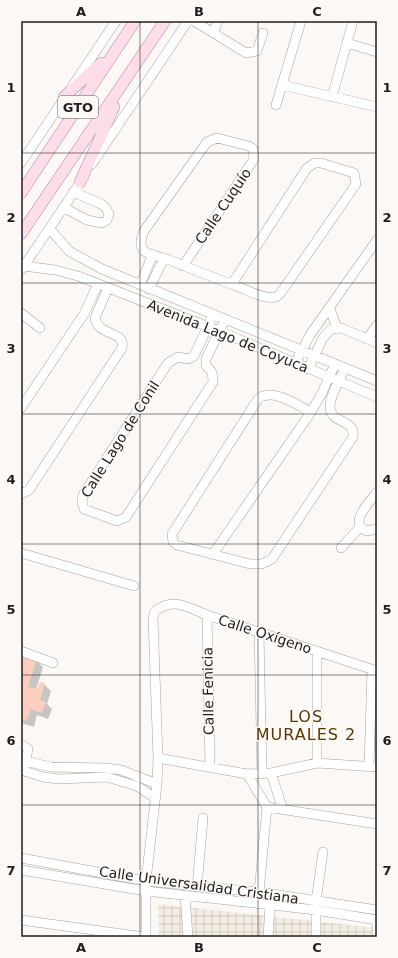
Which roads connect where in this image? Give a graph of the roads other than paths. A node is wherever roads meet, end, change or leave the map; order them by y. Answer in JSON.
{"nodes":[{"id":1,"x":116,"y":21,"type":"edge"},
{"id":2,"x":135,"y":21,"type":"edge"},
{"id":3,"x":165,"y":21,"type":"edge"},
{"id":4,"x":188,"y":21,"type":"edge"},
{"id":5,"x":194,"y":21,"type":"edge"},
{"id":6,"x":218,"y":21,"type":"edge"},
{"id":7,"x":301,"y":21,"type":"edge"},
{"id":8,"x":353,"y":21,"type":"edge"},
{"id":9,"x":213,"y":32,"type":"junction"},
{"id":10,"x":263,"y":33,"type":"dead end"},
{"id":11,"x":347,"y":43,"type":"junction"},
{"id":12,"x":113,"y":52,"type":"junction"},
{"id":13,"x":377,"y":52,"type":"edge"},
{"id":14,"x":127,"y":79,"type":"junction"},
{"id":15,"x":282,"y":85,"type":"junction"},
{"id":16,"x":64,"y":97,"type":"junction"},
{"id":17,"x":332,"y":97,"type":"junction"},
{"id":18,"x":276,"y":104,"type":"dead end"},
{"id":19,"x":377,"y":107,"type":"edge"},
{"id":20,"x":21,"y":163,"type":"edge"},
{"id":21,"x":80,"y":182,"type":"junction"},
{"id":22,"x":73,"y":192,"type":"junction"},
{"id":23,"x":21,"y":193,"type":"edge"},
{"id":24,"x":63,"y":207,"type":"junction"},
{"id":25,"x":50,"y":229,"type":"junction"},
{"id":26,"x":21,"y":234,"type":"edge"},
{"id":27,"x":377,"y":240,"type":"edge"},
{"id":28,"x":149,"y":252,"type":"junction"},
{"id":29,"x":164,"y":258,"type":"junction"},
{"id":30,"x":84,"y":260,"type":"junction"},
{"id":31,"x":183,"y":266,"type":"junction"},
{"id":32,"x":22,"y":268,"type":"edge"},
{"id":33,"x":78,"y":276,"type":"junction"},
{"id":34,"x":98,"y":284,"type":"junction"},
{"id":35,"x":232,"y":284,"type":"junction"},
{"id":36,"x":140,"y":285,"type":"junction"},
{"id":37,"x":108,"y":288,"type":"junction"},
{"id":38,"x":149,"y":289,"type":"junction"},
{"id":39,"x":330,"y":309,"type":"junction"},
{"id":40,"x":21,"y":313,"type":"edge"},
{"id":41,"x":84,"y":314,"type":"junction"},
{"id":42,"x":213,"y":315,"type":"junction"},
{"id":43,"x":95,"y":318,"type":"junction"},
{"id":44,"x":225,"y":320,"type":"junction"},
{"id":45,"x":377,"y":325,"type":"edge"},
{"id":46,"x":207,"y":326,"type":"junction"},
{"id":47,"x":40,"y":328,"type":"dead end"},
{"id":48,"x":337,"y":328,"type":"junction"},
{"id":49,"x":219,"y":331,"type":"junction"},
{"id":50,"x":367,"y":339,"type":"junction"},
{"id":51,"x":377,"y":343,"type":"edge"},
{"id":52,"x":301,"y":350,"type":"junction"},
{"id":53,"x":314,"y":356,"type":"junction"},
{"id":54,"x":295,"y":364,"type":"junction"},
{"id":55,"x":335,"y":364,"type":"junction"},
{"id":56,"x":345,"y":368,"type":"junction"},
{"id":57,"x":308,"y":369,"type":"junction"},
{"id":58,"x":329,"y":377,"type":"junction"},
{"id":59,"x":377,"y":381,"type":"edge"},
{"id":60,"x":339,"y":382,"type":"junction"},
{"id":61,"x":377,"y":396,"type":"edge"},
{"id":62,"x":21,"y":408,"type":"edge"},
{"id":63,"x":310,"y":412,"type":"junction"},
{"id":64,"x":377,"y":492,"type":"edge"},
{"id":65,"x":21,"y":494,"type":"edge"},
{"id":66,"x":360,"y":527,"type":"junction"},
{"id":67,"x":377,"y":529,"type":"edge"},
{"id":68,"x":341,"y":548,"type":"dead end"},
{"id":69,"x":21,"y":553,"type":"edge"},
{"id":70,"x":213,"y":554,"type":"junction"},
{"id":71,"x":134,"y":586,"type":"dead end"},
{"id":72,"x":207,"y":615,"type":"junction"},
{"id":73,"x":259,"y":633,"type":"junction"},
{"id":74,"x":21,"y":651,"type":"edge"},
{"id":75,"x":317,"y":651,"type":"junction"},
{"id":76,"x":53,"y":663,"type":"dead end"},
{"id":77,"x":374,"y":671,"type":"edge"},
{"id":78,"x":21,"y":744,"type":"edge"},
{"id":79,"x":158,"y":758,"type":"junction"},
{"id":80,"x":23,"y":761,"type":"edge"},
{"id":81,"x":317,"y":763,"type":"junction"},
{"id":82,"x":373,"y":766,"type":"edge"},
{"id":83,"x":210,"y":767,"type":"junction"},
{"id":84,"x":22,"y":771,"type":"edge"},
{"id":85,"x":266,"y":773,"type":"junction"},
{"id":86,"x":247,"y":774,"type":"junction"},
{"id":87,"x":157,"y":784,"type":"junction"},
{"id":88,"x":156,"y":798,"type":"junction"},
{"id":89,"x":268,"y":807,"type":"junction"},
{"id":90,"x":283,"y":810,"type":"junction"},
{"id":91,"x":203,"y":818,"type":"dead end"},
{"id":92,"x":377,"y":824,"type":"edge"},
{"id":93,"x":323,"y":852,"type":"dead end"},
{"id":94,"x":21,"y":858,"type":"edge"},
{"id":95,"x":21,"y":870,"type":"edge"},
{"id":96,"x":146,"y":881,"type":"junction"},
{"id":97,"x":198,"y":887,"type":"junction"},
{"id":98,"x":146,"y":891,"type":"junction"},
{"id":99,"x":259,"y":892,"type":"junction"},
{"id":100,"x":185,"y":896,"type":"junction"},
{"id":101,"x":270,"y":905,"type":"junction"},
{"id":102,"x":316,"y":906,"type":"junction"},
{"id":103,"x":377,"y":910,"type":"edge"},
{"id":104,"x":21,"y":920,"type":"edge"},
{"id":105,"x":377,"y":920,"type":"edge"},
{"id":106,"x":145,"y":937,"type":"edge"},
{"id":107,"x":188,"y":937,"type":"edge"},
{"id":108,"x":268,"y":937,"type":"edge"},
{"id":109,"x":316,"y":937,"type":"edge"},
{"id":110,"x":377,"y":937,"type":"edge"}],
"edges":[{"from":1,"to":16,"type":"street"},
{"from":2,"to":12,"type":"main road","number":"GTO"},
{"from":3,"to":14,"type":"main road","number":"GTO"},
{"from":4,"to":21,"type":"street"},
{"from":5,"to":9,"type":"street"},
{"from":6,"to":9,"type":"street"},
{"from":7,"to":15,"type":"street"},
{"from":8,"to":11,"type":"street"},
{"from":9,"to":10,"type":"street"},
{"from":11,"to":13,"type":"street"},
{"from":11,"to":17,"type":"street"},
{"from":12,"to":16,"type":"main road"},
{"from":12,"to":23,"type":"main road","number":"GTO"},
{"from":14,"to":21,"type":"main road"},
{"from":14,"to":26,"type":"main road","number":"GTO"},
{"from":15,"to":17,"type":"street"},
{"from":15,"to":18,"type":"street"},
{"from":16,"to":20,"type":"street"},
{"from":17,"to":19,"type":"street"},
{"from":21,"to":22,"type":"street"},
{"from":22,"to":24,"type":"street"},
{"from":22,"to":24,"type":"street"},
{"from":24,"to":25,"type":"street"},
{"from":25,"to":30,"type":"street","name":"Avenida Lago de Coyuca"},
{"from":25,"to":32,"type":"street"},
{"from":27,"to":39,"type":"street"},
{"from":28,"to":29,"type":"street"},
{"from":28,"to":31,"type":"street","name":"Calle Cuquío"},
{"from":28,"to":36,"type":"street"},
{"from":29,"to":31,"type":"street"},
{"from":29,"to":38,"type":"street"},
{"from":30,"to":33,"type":"street"},
{"from":30,"to":36,"type":"street","name":"Avenida Lago de Coyuca"},
{"from":31,"to":35,"type":"street"},
{"from":32,"to":33,"type":"street","name":"Avenida Lago de Coyuca"},
{"from":33,"to":34,"type":"street","name":"Avenida Lago de Coyuca"},
{"from":34,"to":37,"type":"street","name":"Avenida Lago de Coyuca"},
{"from":34,"to":41,"type":"street"},
{"from":35,"to":35,"type":"street"},
{"from":36,"to":38,"type":"street","name":"Avenida Lago de Coyuca"},
{"from":37,"to":43,"type":"street"},
{"from":37,"to":46,"type":"street","name":"Avenida Lago de Coyuca"},
{"from":38,"to":42,"type":"street","name":"Avenida Lago de Coyuca"},
{"from":39,"to":48,"type":"street"},
{"from":39,"to":52,"type":"street"},
{"from":40,"to":47,"type":"street"},
{"from":41,"to":43,"type":"street"},
{"from":41,"to":62,"type":"street"},
{"from":42,"to":44,"type":"street","name":"Avenida Lago de Coyuca"},
{"from":42,"to":46,"type":"street","name":"Calle Lago de Conil"},
{"from":43,"to":65,"type":"street"},
{"from":44,"to":49,"type":"street","name":"Calle Lago de Conil"},
{"from":44,"to":52,"type":"street","name":"Avenida Lago de Coyuca"},
{"from":45,"to":50,"type":"street"},
{"from":46,"to":49,"type":"street","name":"Avenida Lago de Coyuca"},
{"from":46,"to":49,"type":"street","name":"Calle Lago de Conil"},
{"from":48,"to":50,"type":"street"},
{"from":48,"to":53,"type":"street"},
{"from":49,"to":54,"type":"street","name":"Avenida Lago de Coyuca"},
{"from":50,"to":51,"type":"street"},
{"from":52,"to":53,"type":"street","name":"Avenida Lago de Coyuca"},
{"from":52,"to":54,"type":"street"},
{"from":53,"to":55,"type":"street","name":"Avenida Lago de Coyuca"},
{"from":53,"to":57,"type":"street"},
{"from":54,"to":57,"type":"street","name":"Avenida Lago de Coyuca"},
{"from":55,"to":56,"type":"street","name":"Avenida Lago de Coyuca"},
{"from":55,"to":58,"type":"street"},
{"from":56,"to":59,"type":"street","name":"Avenida Lago de Coyuca"},
{"from":56,"to":60,"type":"street"},
{"from":57,"to":58,"type":"street","name":"Avenida Lago de Coyuca"},
{"from":58,"to":60,"type":"street","name":"Avenida Lago de Coyuca"},
{"from":58,"to":63,"type":"street"},
{"from":60,"to":61,"type":"street","name":"Avenida Lago de Coyuca"},
{"from":60,"to":70,"type":"street"},
{"from":63,"to":70,"type":"street"},
{"from":63,"to":70,"type":"street"},
{"from":64,"to":66,"type":"street"},
{"from":66,"to":67,"type":"street"},
{"from":66,"to":68,"type":"street"},
{"from":69,"to":71,"type":"street"},
{"from":72,"to":73,"type":"street","name":"Calle Oxígeno"},
{"from":72,"to":79,"type":"street","name":"Calle Oxígeno"},
{"from":72,"to":83,"type":"street","name":"Calle Fenicia"},
{"from":73,"to":75,"type":"street","name":"Calle Oxígeno"},
{"from":73,"to":85,"type":"street"},
{"from":74,"to":76,"type":"street"},
{"from":75,"to":77,"type":"street","name":"Calle Oxígeno"},
{"from":75,"to":81,"type":"street"},
{"from":77,"to":82,"type":"street"},
{"from":78,"to":80,"type":"street"},
{"from":79,"to":83,"type":"street"},
{"from":79,"to":87,"type":"street"},
{"from":80,"to":84,"type":"street"},
{"from":80,"to":87,"type":"street"},
{"from":81,"to":82,"type":"street"},
{"from":81,"to":85,"type":"street"},
{"from":83,"to":86,"type":"street"},
{"from":84,"to":88,"type":"street"},
{"from":85,"to":86,"type":"street"},
{"from":85,"to":90,"type":"street"},
{"from":86,"to":89,"type":"street"},
{"from":87,"to":88,"type":"street"},
{"from":88,"to":96,"type":"street"},
{"from":89,"to":90,"type":"street"},
{"from":89,"to":99,"type":"street"},
{"from":90,"to":92,"type":"street"},
{"from":91,"to":97,"type":"street"},
{"from":93,"to":102,"type":"street"},
{"from":94,"to":96,"type":"street","name":"Calle Universalidad Cristiana"},
{"from":95,"to":98,"type":"street","name":"Calle Universalidad Cristiana"},
{"from":96,"to":97,"type":"street","name":"Calle Universalidad Cristiana"},
{"from":96,"to":98,"type":"street"},
{"from":97,"to":99,"type":"street","name":"Calle Universalidad Cristiana"},
{"from":98,"to":100,"type":"street","name":"Calle Universalidad Cristiana"},
{"from":98,"to":106,"type":"street"},
{"from":99,"to":102,"type":"street","name":"Calle Universalidad Cristiana"},
{"from":100,"to":101,"type":"street","name":"Calle Universalidad Cristiana"},
{"from":100,"to":107,"type":"street"},
{"from":101,"to":102,"type":"street","name":"Calle Universalidad Cristiana"},
{"from":101,"to":108,"type":"street"},
{"from":102,"to":103,"type":"street","name":"Calle Universalidad Cristiana"},
{"from":102,"to":105,"type":"street","name":"Calle Universalidad Cristiana"},
{"from":102,"to":109,"type":"street"},
{"from":104,"to":106,"type":"street"},
{"from":105,"to":110,"type":"street"}]}
